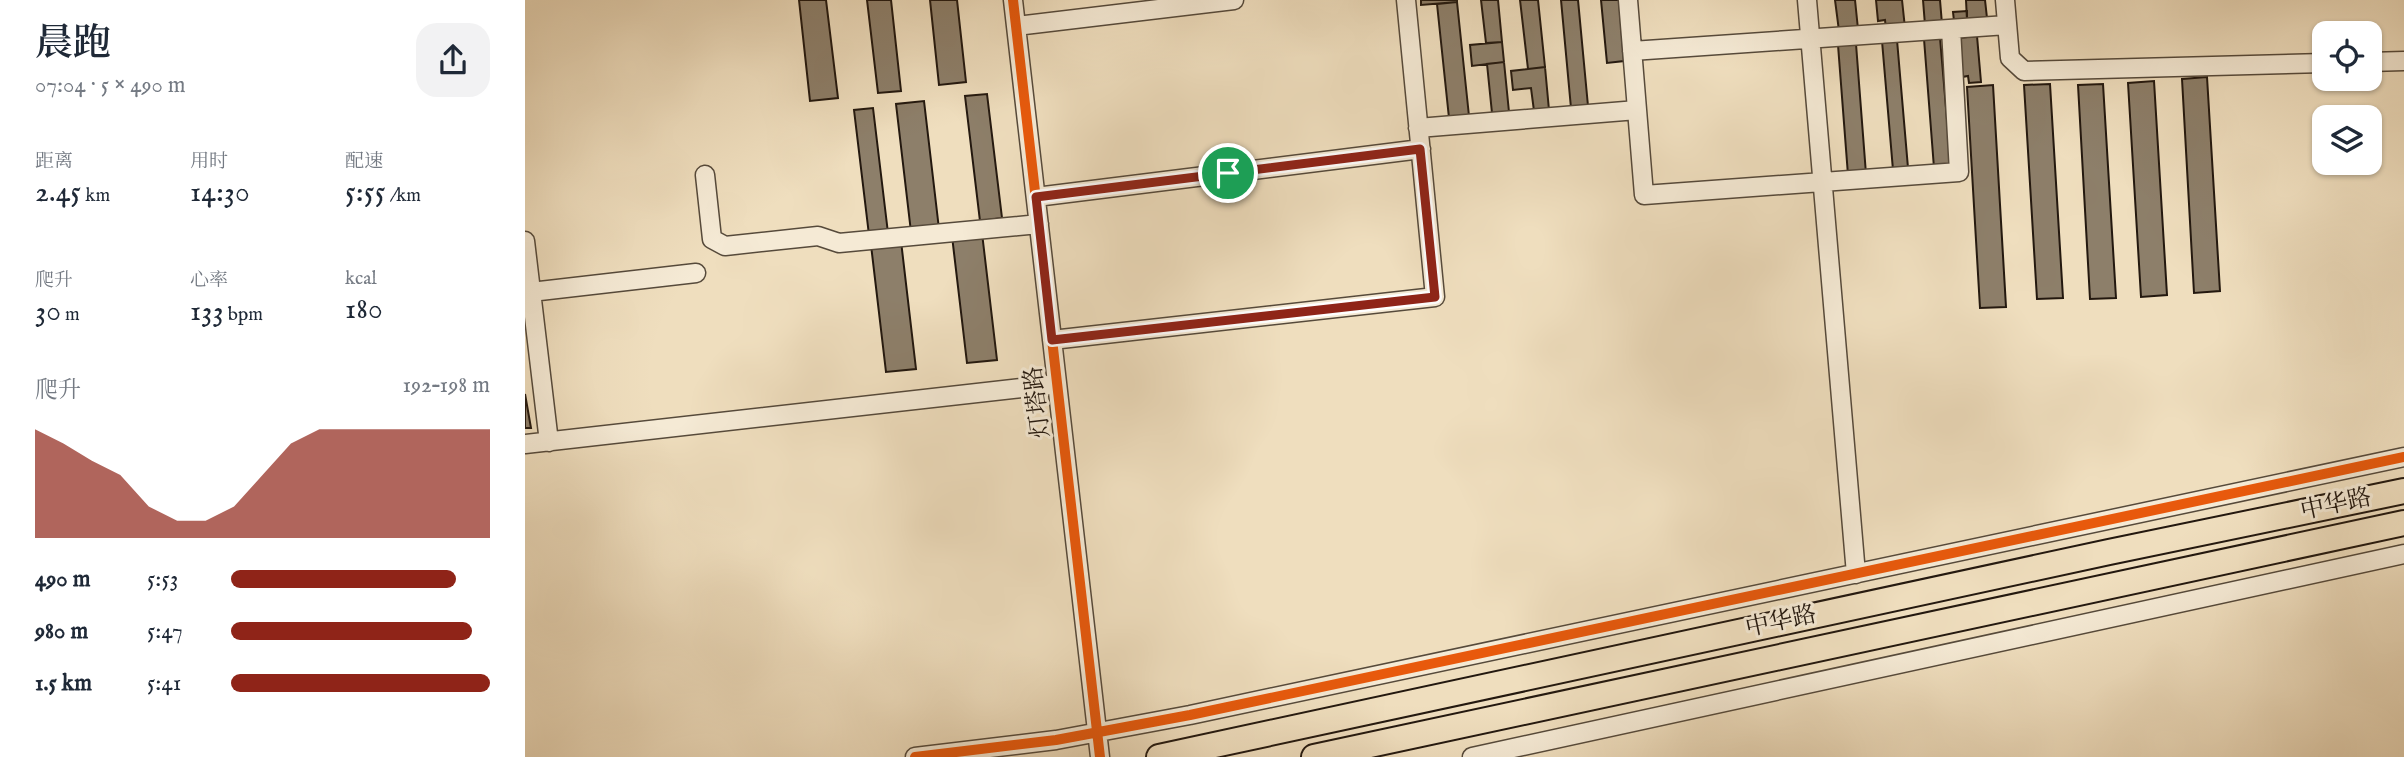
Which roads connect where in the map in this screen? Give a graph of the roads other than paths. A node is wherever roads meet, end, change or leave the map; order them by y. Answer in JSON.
{"nodes":[{"id":1,"x":1013,"y":0,"type":"edge"},
{"id":2,"x":1234,"y":0,"type":"edge"},
{"id":3,"x":1406,"y":0,"type":"edge"},
{"id":4,"x":1628,"y":0,"type":"edge"},
{"id":5,"x":1807,"y":0,"type":"edge"},
{"id":6,"x":2005,"y":0,"type":"edge"},
{"id":7,"x":2007,"y":25,"type":"junction"},
{"id":8,"x":1016,"y":26,"type":"junction"},
{"id":9,"x":1951,"y":29,"type":"junction"},
{"id":10,"x":1810,"y":39,"type":"junction"},
{"id":11,"x":1632,"y":51,"type":"junction"},
{"id":12,"x":2404,"y":61,"type":"edge"},
{"id":13,"x":2382,"y":62,"type":"edge"},
{"id":14,"x":2312,"y":64,"type":"edge"},
{"id":15,"x":1637,"y":110,"type":"junction"},
{"id":16,"x":1418,"y":128,"type":"junction"},
{"id":17,"x":1420,"y":149,"type":"junction"},
{"id":18,"x":705,"y":176,"type":"dead end"},
{"id":19,"x":1822,"y":182,"type":"junction"},
{"id":20,"x":1036,"y":197,"type":"junction"},
{"id":21,"x":1039,"y":224,"type":"junction"},
{"id":22,"x":525,"y":241,"type":"edge"},
{"id":23,"x":696,"y":274,"type":"dead end"},
{"id":24,"x":531,"y":292,"type":"junction"},
{"id":25,"x":530,"y":329,"type":"edge"},
{"id":26,"x":1052,"y":340,"type":"junction"},
{"id":27,"x":1057,"y":384,"type":"junction"},
{"id":28,"x":549,"y":442,"type":"junction"},
{"id":29,"x":525,"y":444,"type":"edge"},
{"id":30,"x":2404,"y":457,"type":"edge"},
{"id":31,"x":2404,"y":491,"type":"edge"},
{"id":32,"x":2404,"y":523,"type":"edge"},
{"id":33,"x":2404,"y":554,"type":"edge"},
{"id":34,"x":1856,"y":574,"type":"junction"},
{"id":35,"x":1097,"y":732,"type":"junction"},
{"id":36,"x":915,"y":757,"type":"edge"},
{"id":37,"x":1100,"y":757,"type":"edge"},
{"id":38,"x":1159,"y":757,"type":"edge"},
{"id":39,"x":1314,"y":757,"type":"edge"},
{"id":40,"x":1472,"y":757,"type":"edge"}],
"edges":[{"from":1,"to":8,"type":"street","name":"灯塔路"},
{"from":2,"to":8,"type":"street"},
{"from":3,"to":16,"type":"street"},
{"from":4,"to":11,"type":"street"},
{"from":5,"to":10,"type":"street"},
{"from":6,"to":7,"type":"street"},
{"from":7,"to":9,"type":"street"},
{"from":7,"to":14,"type":"street"},
{"from":8,"to":20,"type":"street","name":"灯塔路"},
{"from":9,"to":10,"type":"street"},
{"from":9,"to":19,"type":"street"},
{"from":10,"to":11,"type":"street"},
{"from":10,"to":19,"type":"street"},
{"from":11,"to":15,"type":"street"},
{"from":12,"to":13,"type":"street"},
{"from":15,"to":16,"type":"street"},
{"from":15,"to":19,"type":"street"},
{"from":16,"to":17,"type":"street"},
{"from":17,"to":20,"type":"street"},
{"from":17,"to":26,"type":"street"},
{"from":18,"to":21,"type":"street"},
{"from":19,"to":34,"type":"street"},
{"from":20,"to":21,"type":"street","name":"灯塔路"},
{"from":21,"to":26,"type":"street","name":"灯塔路"},
{"from":22,"to":24,"type":"street"},
{"from":23,"to":24,"type":"street"},
{"from":24,"to":25,"type":"street"},
{"from":25,"to":28,"type":"street"},
{"from":26,"to":27,"type":"street","name":"灯塔路"},
{"from":27,"to":28,"type":"street"},
{"from":27,"to":35,"type":"street","name":"灯塔路"},
{"from":28,"to":29,"type":"street"},
{"from":30,"to":34,"type":"street"},
{"from":31,"to":38,"type":"highway","name":"中华路"},
{"from":32,"to":39,"type":"highway","name":"中华路"},
{"from":33,"to":40,"type":"street"},
{"from":34,"to":35,"type":"street"},
{"from":35,"to":36,"type":"street"},
{"from":35,"to":37,"type":"street","name":"灯塔路"}]}
